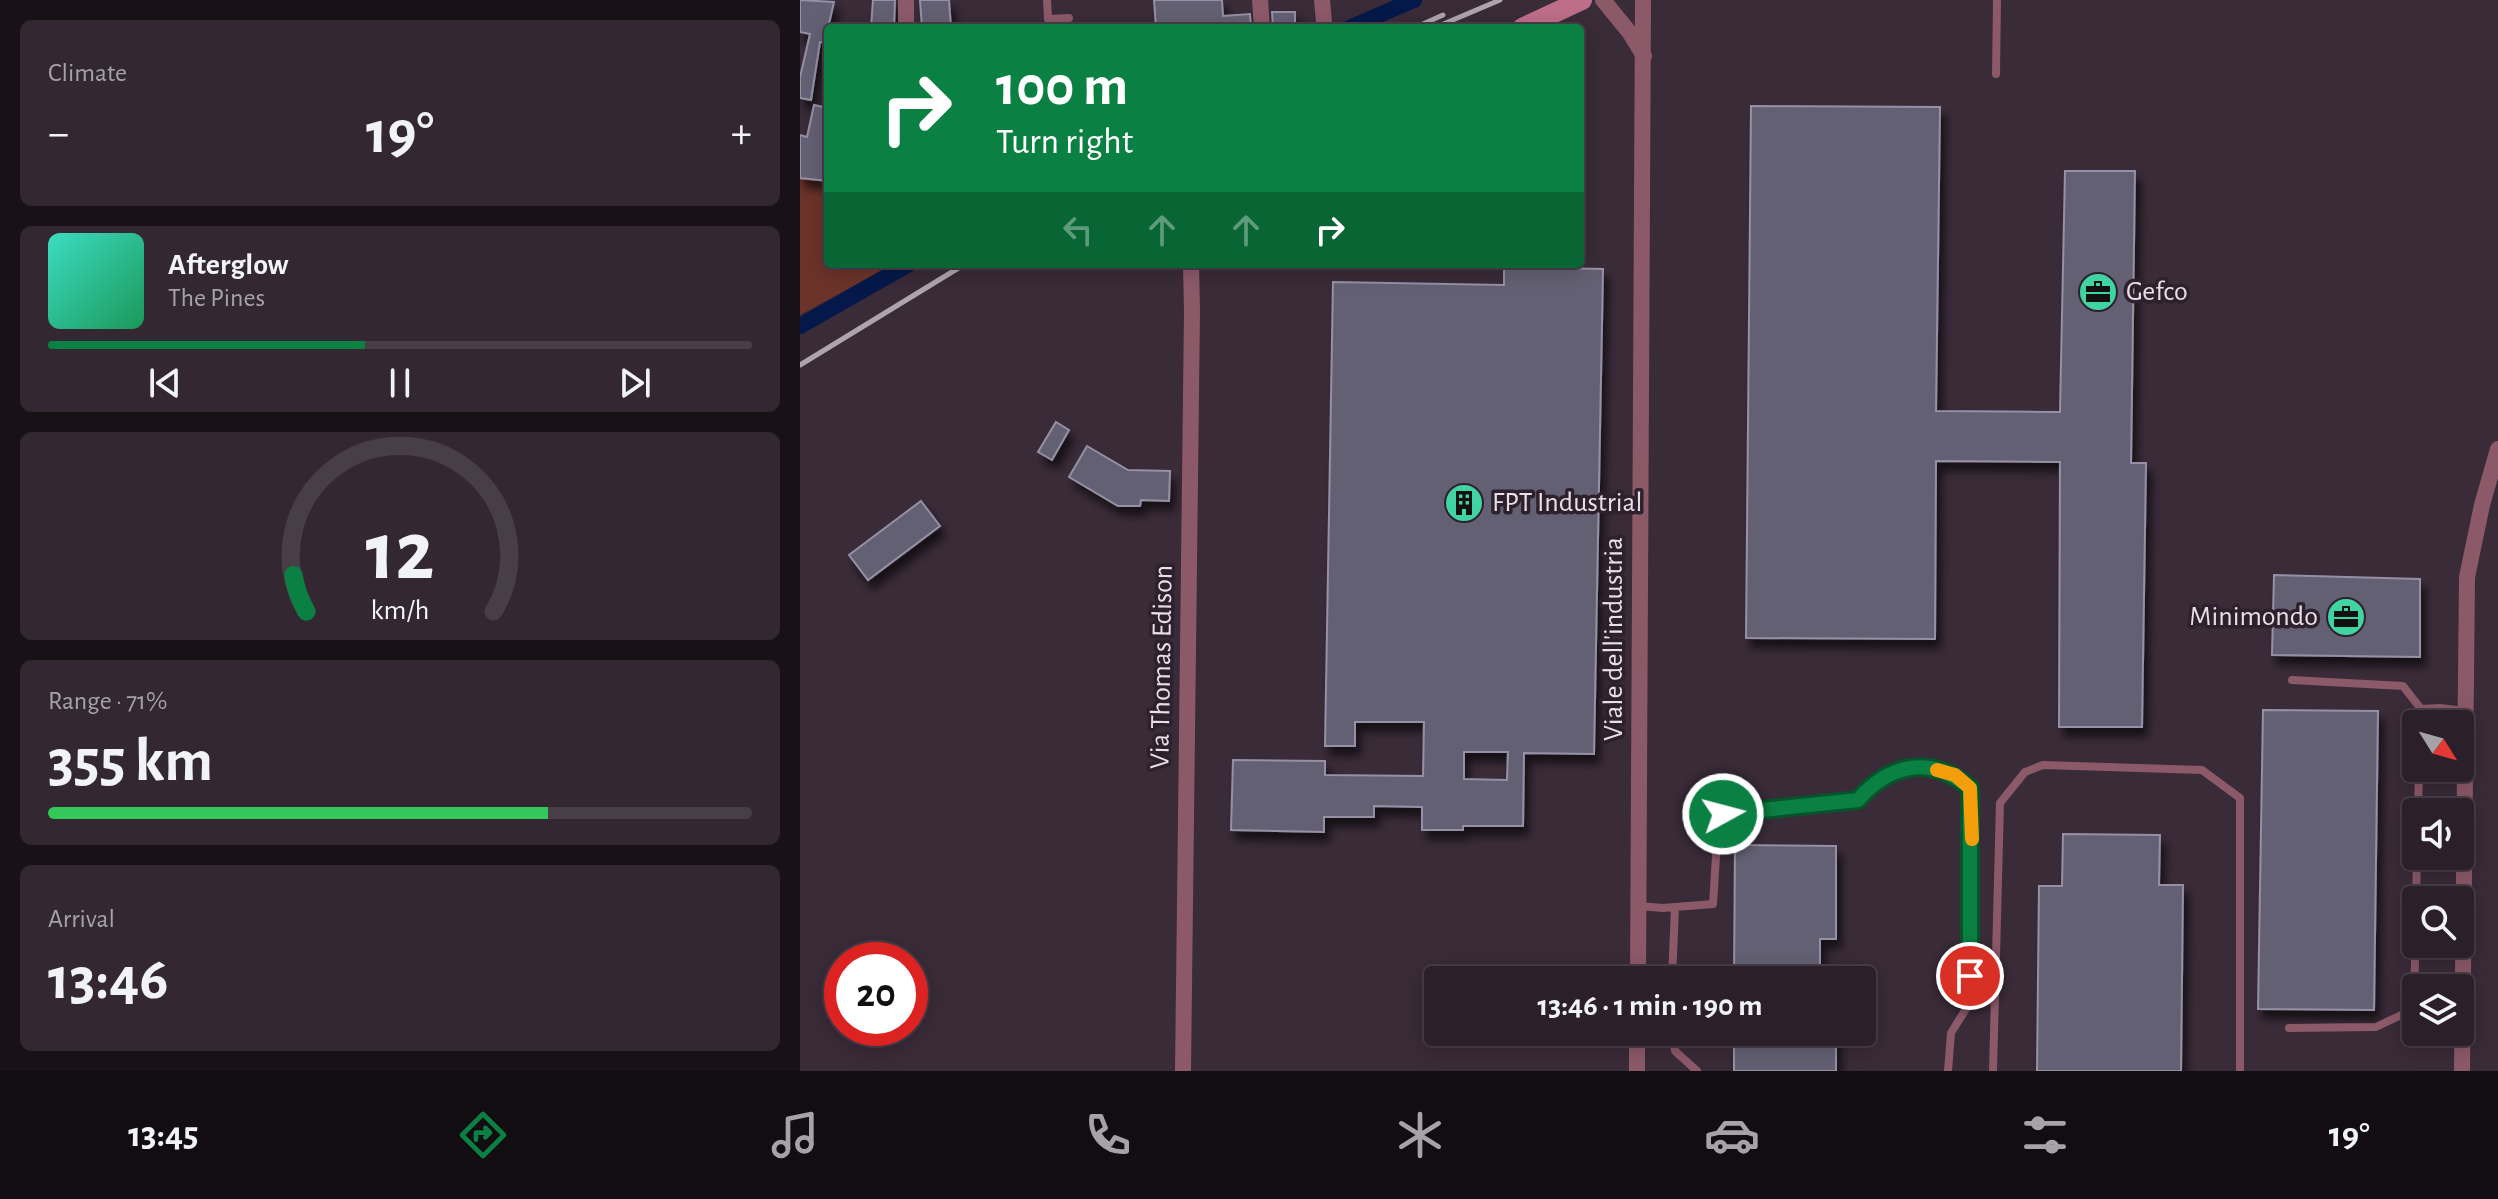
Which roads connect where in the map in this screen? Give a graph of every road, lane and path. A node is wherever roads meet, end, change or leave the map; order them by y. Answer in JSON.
{"nodes":[{"id":1,"x":906,"y":0,"type":"edge"},
{"id":2,"x":1047,"y":0,"type":"edge"},
{"id":3,"x":1260,"y":0,"type":"edge"},
{"id":4,"x":1322,"y":0,"type":"edge"},
{"id":5,"x":1582,"y":0,"type":"edge"},
{"id":6,"x":1603,"y":0,"type":"edge"},
{"id":7,"x":1643,"y":0,"type":"edge"},
{"id":8,"x":1997,"y":0,"type":"edge"},
{"id":9,"x":1069,"y":18,"type":"dead end"},
{"id":10,"x":1324,"y":22,"type":"dead end"},
{"id":11,"x":906,"y":24,"type":"edge"},
{"id":12,"x":1262,"y":24,"type":"edge"},
{"id":13,"x":1531,"y":24,"type":"edge"},
{"id":14,"x":1645,"y":58,"type":"junction"},
{"id":15,"x":1996,"y":74,"type":"dead end"},
{"id":16,"x":1189,"y":268,"type":"edge"},
{"id":17,"x":2498,"y":449,"type":"edge"},
{"id":18,"x":2292,"y":680,"type":"dead end"},
{"id":19,"x":2421,"y":709,"type":"joint"},
{"id":20,"x":2457,"y":710,"type":"edge"},
{"id":21,"x":2465,"y":710,"type":"edge"},
{"id":22,"x":2464,"y":782,"type":"edge"},
{"id":23,"x":1638,"y":906,"type":"junction"},
{"id":24,"x":1675,"y":907,"type":"junction"},
{"id":25,"x":1638,"y":966,"type":"edge"},
{"id":26,"x":1673,"y":966,"type":"edge"},
{"id":27,"x":2461,"y":974,"type":"edge"},
{"id":28,"x":2402,"y":1015,"type":"edge"},
{"id":29,"x":2289,"y":1028,"type":"dead end"},
{"id":30,"x":1637,"y":1046,"type":"edge"},
{"id":31,"x":1674,"y":1046,"type":"edge"},
{"id":32,"x":2462,"y":1046,"type":"edge"},
{"id":33,"x":1183,"y":1071,"type":"edge"},
{"id":34,"x":1637,"y":1071,"type":"edge"},
{"id":35,"x":1697,"y":1071,"type":"edge"},
{"id":36,"x":1948,"y":1071,"type":"edge"},
{"id":37,"x":1993,"y":1071,"type":"edge"},
{"id":38,"x":2240,"y":1071,"type":"edge"},
{"id":39,"x":2462,"y":1071,"type":"edge"}],
"edges":[{"from":1,"to":11,"type":"street"},
{"from":2,"to":9,"type":"lane"},
{"from":3,"to":12,"type":"street"},
{"from":4,"to":10,"type":"street"},
{"from":5,"to":13,"type":"street"},
{"from":6,"to":14,"type":"street"},
{"from":7,"to":14,"type":"street","name":"Viale dell'industria"},
{"from":8,"to":15,"type":"lane"},
{"from":14,"to":23,"type":"street","name":"Viale dell'industria"},
{"from":16,"to":33,"type":"street","name":"Via Thomas Edison"},
{"from":17,"to":21,"type":"street"},
{"from":18,"to":19,"type":"lane"},
{"from":19,"to":20,"type":"lane"},
{"from":22,"to":27,"type":"street"},
{"from":23,"to":24,"type":"lane"},
{"from":23,"to":25,"type":"street","name":"Viale dell'industria"},
{"from":24,"to":26,"type":"lane"},
{"from":24,"to":36,"type":"lane"},
{"from":28,"to":29,"type":"lane"},
{"from":30,"to":34,"type":"street"},
{"from":31,"to":35,"type":"lane"},
{"from":32,"to":39,"type":"street"},
{"from":37,"to":38,"type":"lane"}]}
